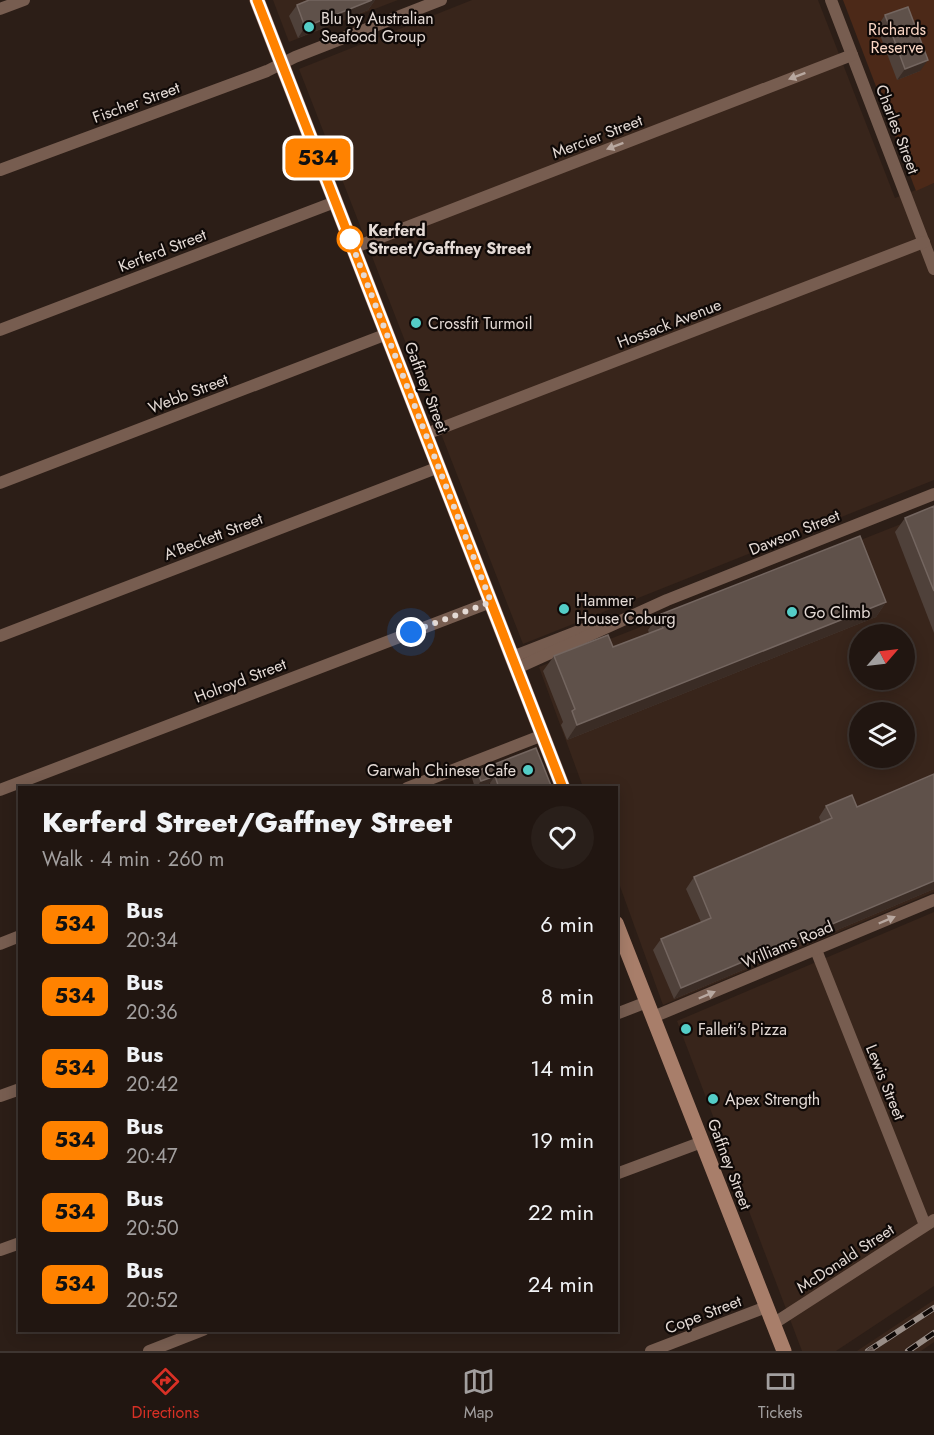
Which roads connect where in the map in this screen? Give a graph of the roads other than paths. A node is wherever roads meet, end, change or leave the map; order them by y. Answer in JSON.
{"nodes":[{"id":1,"x":24,"y":0,"type":"edge"},
{"id":2,"x":257,"y":0,"type":"edge"},
{"id":3,"x":441,"y":0,"type":"edge"},
{"id":4,"x":831,"y":0,"type":"edge"},
{"id":5,"x":0,"y":9,"type":"edge"},
{"id":6,"x":852,"y":55,"type":"junction"},
{"id":7,"x":282,"y":64,"type":"junction"},
{"id":8,"x":0,"y":170,"type":"edge"},
{"id":9,"x":335,"y":202,"type":"junction"},
{"id":10,"x":924,"y":242,"type":"junction"},
{"id":11,"x":353,"y":248,"type":"junction"},
{"id":12,"x":934,"y":269,"type":"edge"},
{"id":13,"x":0,"y":330,"type":"edge"},
{"id":14,"x":387,"y":334,"type":"junction"},
{"id":15,"x":426,"y":434,"type":"junction"},
{"id":16,"x":439,"y":467,"type":"junction"},
{"id":17,"x":0,"y":483,"type":"edge"},
{"id":18,"x":934,"y":494,"type":"edge"},
{"id":19,"x":491,"y":602,"type":"junction"},
{"id":20,"x":0,"y":636,"type":"edge"},
{"id":21,"x":515,"y":663,"type":"junction"},
{"id":22,"x":543,"y":735,"type":"junction"},
{"id":23,"x":413,"y":786,"type":"edge"},
{"id":24,"x":562,"y":786,"type":"edge"},
{"id":25,"x":0,"y":790,"type":"edge"},
{"id":26,"x":934,"y":900,"type":"edge"},
{"id":27,"x":618,"y":927,"type":"edge"},
{"id":28,"x":18,"y":937,"type":"edge"},
{"id":29,"x":0,"y":944,"type":"edge"},
{"id":30,"x":816,"y":950,"type":"junction"},
{"id":31,"x":647,"y":1002,"type":"junction"},
{"id":32,"x":618,"y":1013,"type":"edge"},
{"id":33,"x":653,"y":1017,"type":"junction"},
{"id":34,"x":18,"y":1090,"type":"edge"},
{"id":35,"x":0,"y":1096,"type":"edge"},
{"id":36,"x":702,"y":1142,"type":"junction"},
{"id":37,"x":618,"y":1173,"type":"edge"},
{"id":38,"x":930,"y":1223,"type":"edge"},
{"id":39,"x":18,"y":1244,"type":"edge"},
{"id":40,"x":0,"y":1250,"type":"edge"},
{"id":41,"x":766,"y":1307,"type":"junction"},
{"id":42,"x":773,"y":1324,"type":"junction"},
{"id":43,"x":198,"y":1332,"type":"edge"},
{"id":44,"x":149,"y":1351,"type":"edge"},
{"id":45,"x":651,"y":1351,"type":"edge"},
{"id":46,"x":784,"y":1351,"type":"edge"}],
"edges":[{"from":1,"to":5,"type":"street"},
{"from":2,"to":7,"type":"main road","name":"Gaffney Street"},
{"from":3,"to":7,"type":"street","name":"Fischer Street"},
{"from":4,"to":6,"type":"street","name":"Charles Street"},
{"from":6,"to":10,"type":"street","name":"Charles Street"},
{"from":6,"to":11,"type":"street","name":"Mercier Street","one_way":true},
{"from":7,"to":8,"type":"street","name":"Fischer Street"},
{"from":7,"to":9,"type":"main road","name":"Gaffney Street"},
{"from":9,"to":11,"type":"main road","name":"Gaffney Street"},
{"from":9,"to":13,"type":"street","name":"Kerferd Street"},
{"from":10,"to":12,"type":"street","name":"Charles Street"},
{"from":10,"to":15,"type":"street","name":"Hossack Avenue"},
{"from":11,"to":14,"type":"main road","name":"Gaffney Street"},
{"from":14,"to":15,"type":"main road","name":"Gaffney Street"},
{"from":14,"to":17,"type":"street","name":"Webb Street"},
{"from":15,"to":16,"type":"main road","name":"Gaffney Street"},
{"from":16,"to":19,"type":"main road","name":"Gaffney Street"},
{"from":16,"to":20,"type":"street","name":"A'Beckett Street"},
{"from":18,"to":21,"type":"street","name":"Dawson Street"},
{"from":19,"to":21,"type":"main road","name":"Gaffney Street"},
{"from":19,"to":25,"type":"street","name":"Holroyd Street"},
{"from":21,"to":22,"type":"main road","name":"Gaffney Street"},
{"from":22,"to":23,"type":"street"},
{"from":22,"to":24,"type":"main road","name":"Gaffney Street"},
{"from":30,"to":26,"type":"street","name":"Williams Road","one_way":true},
{"from":27,"to":31,"type":"main road","name":"Gaffney Street"},
{"from":28,"to":29,"type":"street"},
{"from":33,"to":30,"type":"street","name":"Williams Road","one_way":true},
{"from":30,"to":38,"type":"street","name":"Lewis Street"},
{"from":31,"to":32,"type":"street"},
{"from":31,"to":33,"type":"main road","name":"Gaffney Street"},
{"from":33,"to":36,"type":"main road","name":"Gaffney Street"},
{"from":34,"to":35,"type":"street"},
{"from":36,"to":37,"type":"street"},
{"from":36,"to":41,"type":"main road","name":"Gaffney Street"},
{"from":38,"to":42,"type":"street","name":"McDonald Street"},
{"from":39,"to":40,"type":"street"},
{"from":41,"to":42,"type":"main road","name":"Gaffney Street"},
{"from":41,"to":45,"type":"street","name":"Cope Street"},
{"from":42,"to":46,"type":"main road","name":"Gaffney Street"},
{"from":43,"to":44,"type":"street"}]}
